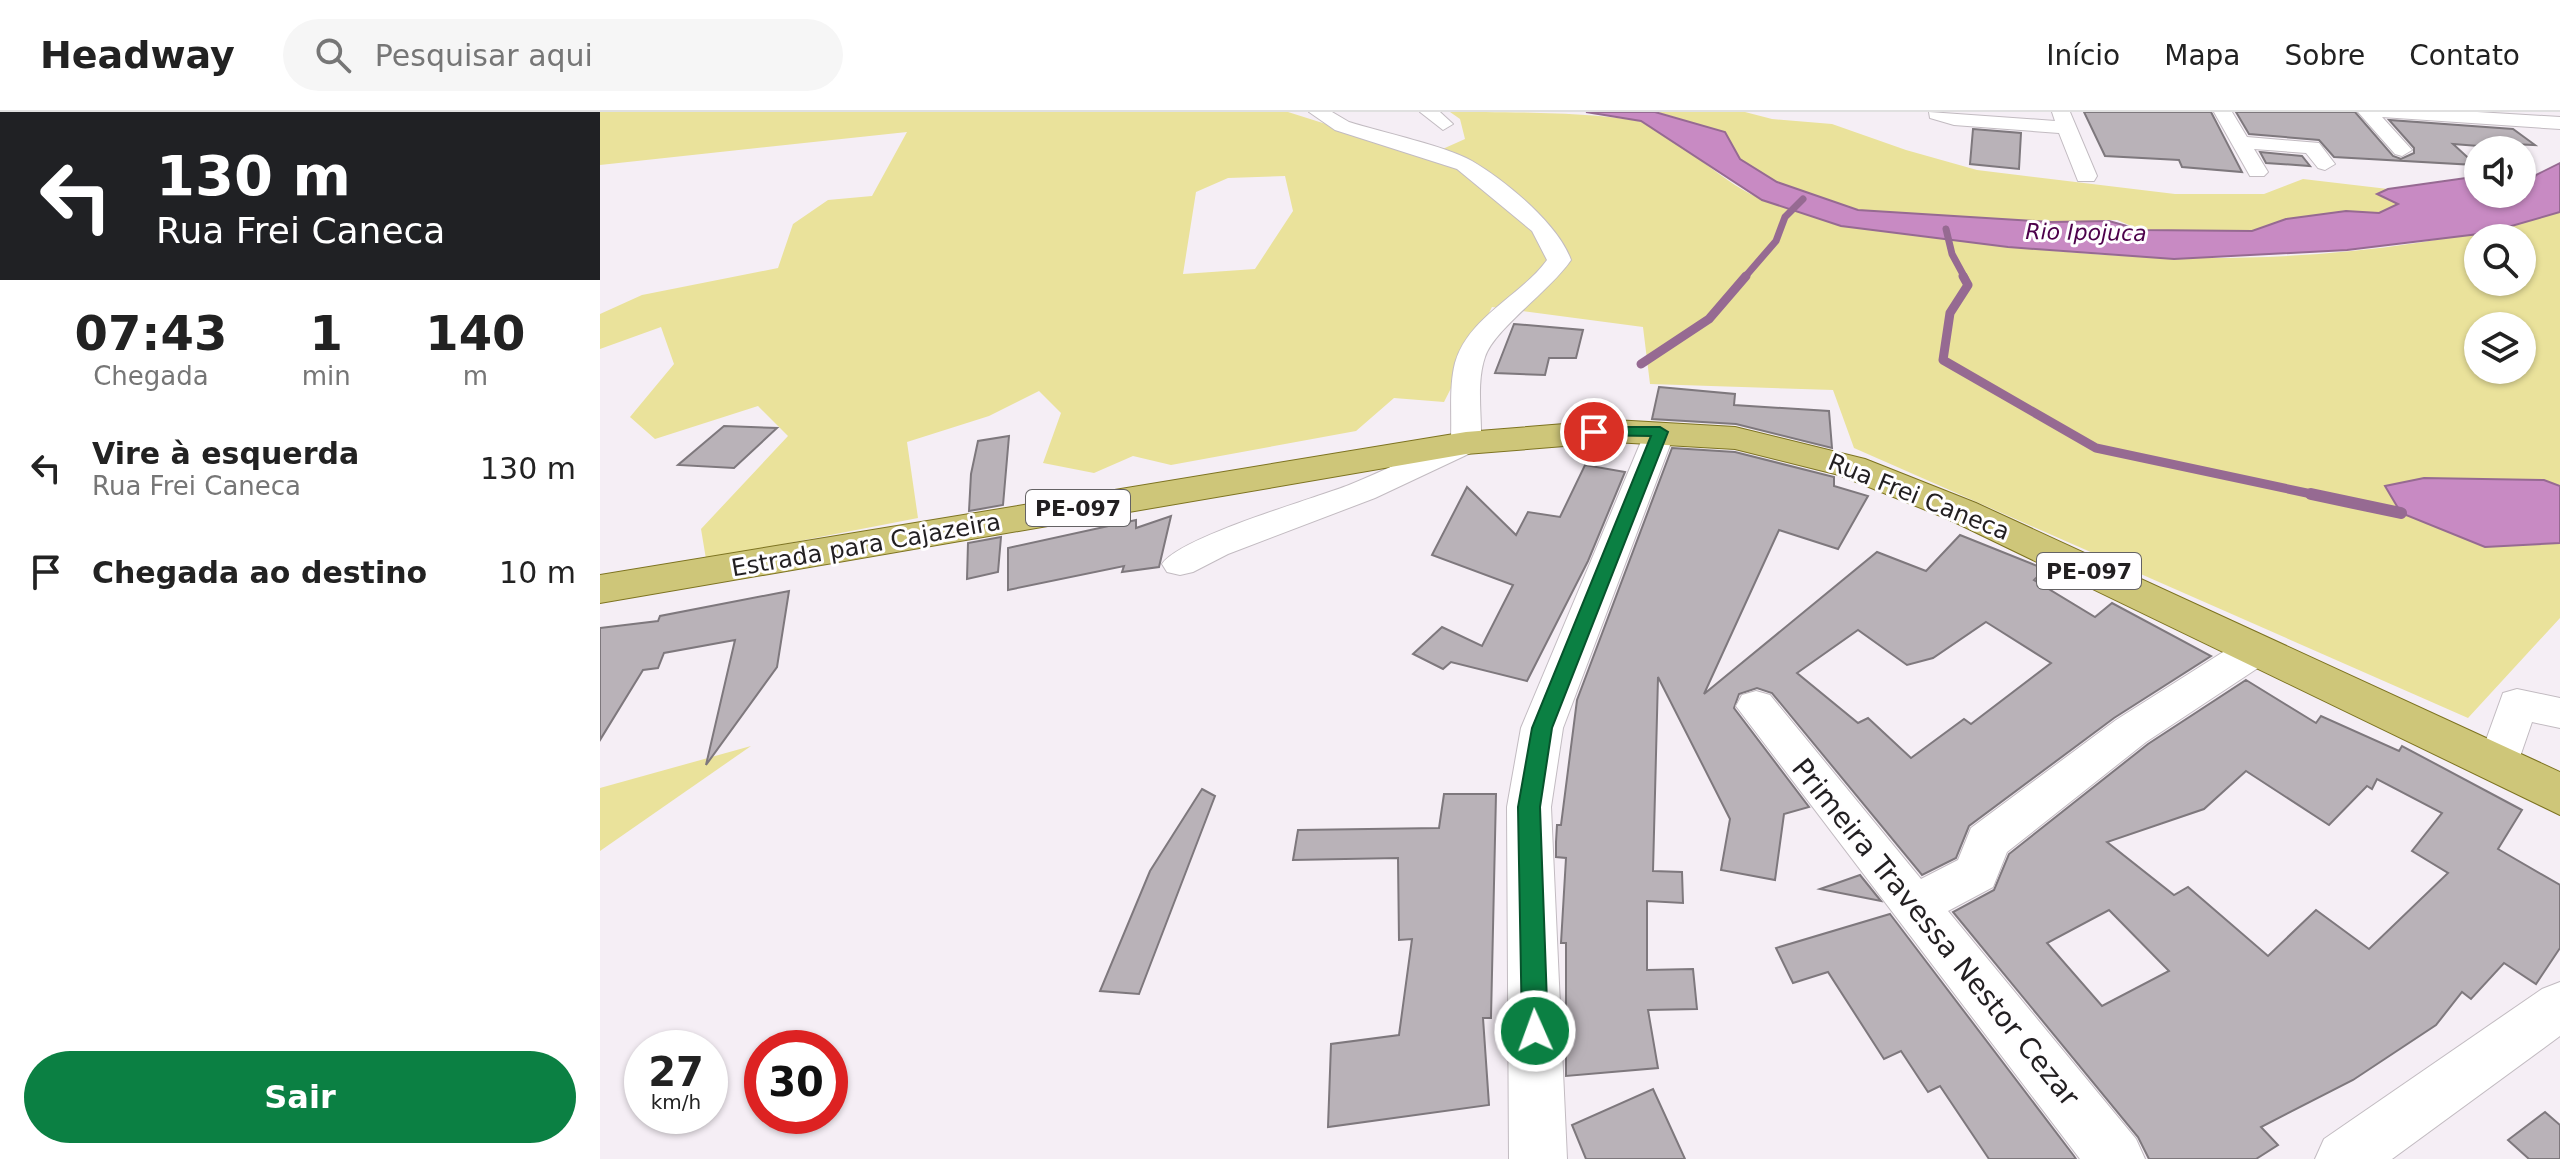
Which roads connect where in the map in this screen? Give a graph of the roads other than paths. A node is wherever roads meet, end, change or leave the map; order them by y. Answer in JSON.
{"nodes":[{"id":1,"x":1318,"y":112,"type":"edge"},
{"id":2,"x":2223,"y":112,"type":"edge"},
{"id":3,"x":2367,"y":112,"type":"edge"},
{"id":4,"x":2386,"y":112,"type":"edge"},
{"id":5,"x":1937,"y":114,"type":"edge"},
{"id":6,"x":2064,"y":120,"type":"edge"},
{"id":7,"x":2560,"y":123,"type":"edge"},
{"id":8,"x":2239,"y":142,"type":"junction"},
{"id":9,"x":2402,"y":150,"type":"dead end"},
{"id":10,"x":2325,"y":164,"type":"dead end"},
{"id":11,"x":2257,"y":172,"type":"dead end"},
{"id":12,"x":2086,"y":176,"type":"dead end"},
{"id":13,"x":1576,"y":432,"type":"joint"},
{"id":14,"x":1660,"y":432,"type":"junction"},
{"id":15,"x":1466,"y":443,"type":"junction"},
{"id":16,"x":1180,"y":564,"type":"dead end"},
{"id":17,"x":600,"y":589,"type":"edge"},
{"id":18,"x":2256,"y":650,"type":"junction"},
{"id":19,"x":1756,"y":706,"type":"dead end"},
{"id":20,"x":2560,"y":713,"type":"edge"},
{"id":21,"x":2498,"y":765,"type":"junction"},
{"id":22,"x":2560,"y":795,"type":"edge"},
{"id":23,"x":1917,"y":904,"type":"junction"},
{"id":24,"x":2560,"y":1006,"type":"edge"},
{"id":25,"x":1538,"y":1159,"type":"edge"},
{"id":26,"x":2116,"y":1159,"type":"edge"},
{"id":27,"x":2344,"y":1159,"type":"edge"}],
"edges":[{"from":1,"to":15,"type":"street"},
{"from":2,"to":8,"type":"street"},
{"from":3,"to":9,"type":"street"},
{"from":4,"to":7,"type":"street"},
{"from":5,"to":6,"type":"street"},
{"from":6,"to":12,"type":"street"},
{"from":8,"to":10,"type":"street"},
{"from":8,"to":11,"type":"street"},
{"from":13,"to":14,"type":"main road","name":"Rua Frei Caneca","number":"PE-097"},
{"from":13,"to":15,"type":"main road","name":"Estrada para Cajazeira","number":"PE-097"},
{"from":14,"to":18,"type":"main road","name":"Rua Frei Caneca","number":"PE-097"},
{"from":14,"to":25,"type":"street"},
{"from":15,"to":16,"type":"street"},
{"from":15,"to":17,"type":"main road","name":"Estrada para Cajazeira","number":"PE-097"},
{"from":18,"to":21,"type":"main road","name":"Rua Frei Caneca","number":"PE-097"},
{"from":18,"to":23,"type":"street"},
{"from":19,"to":23,"type":"street","name":"Primeira Travessa Nestor Cezar"},
{"from":20,"to":21,"type":"street"},
{"from":21,"to":22,"type":"main road","name":"Rua Frei Caneca","number":"PE-097"},
{"from":23,"to":26,"type":"street","name":"Primeira Travessa Nestor Cezar"},
{"from":24,"to":27,"type":"street"}]}
